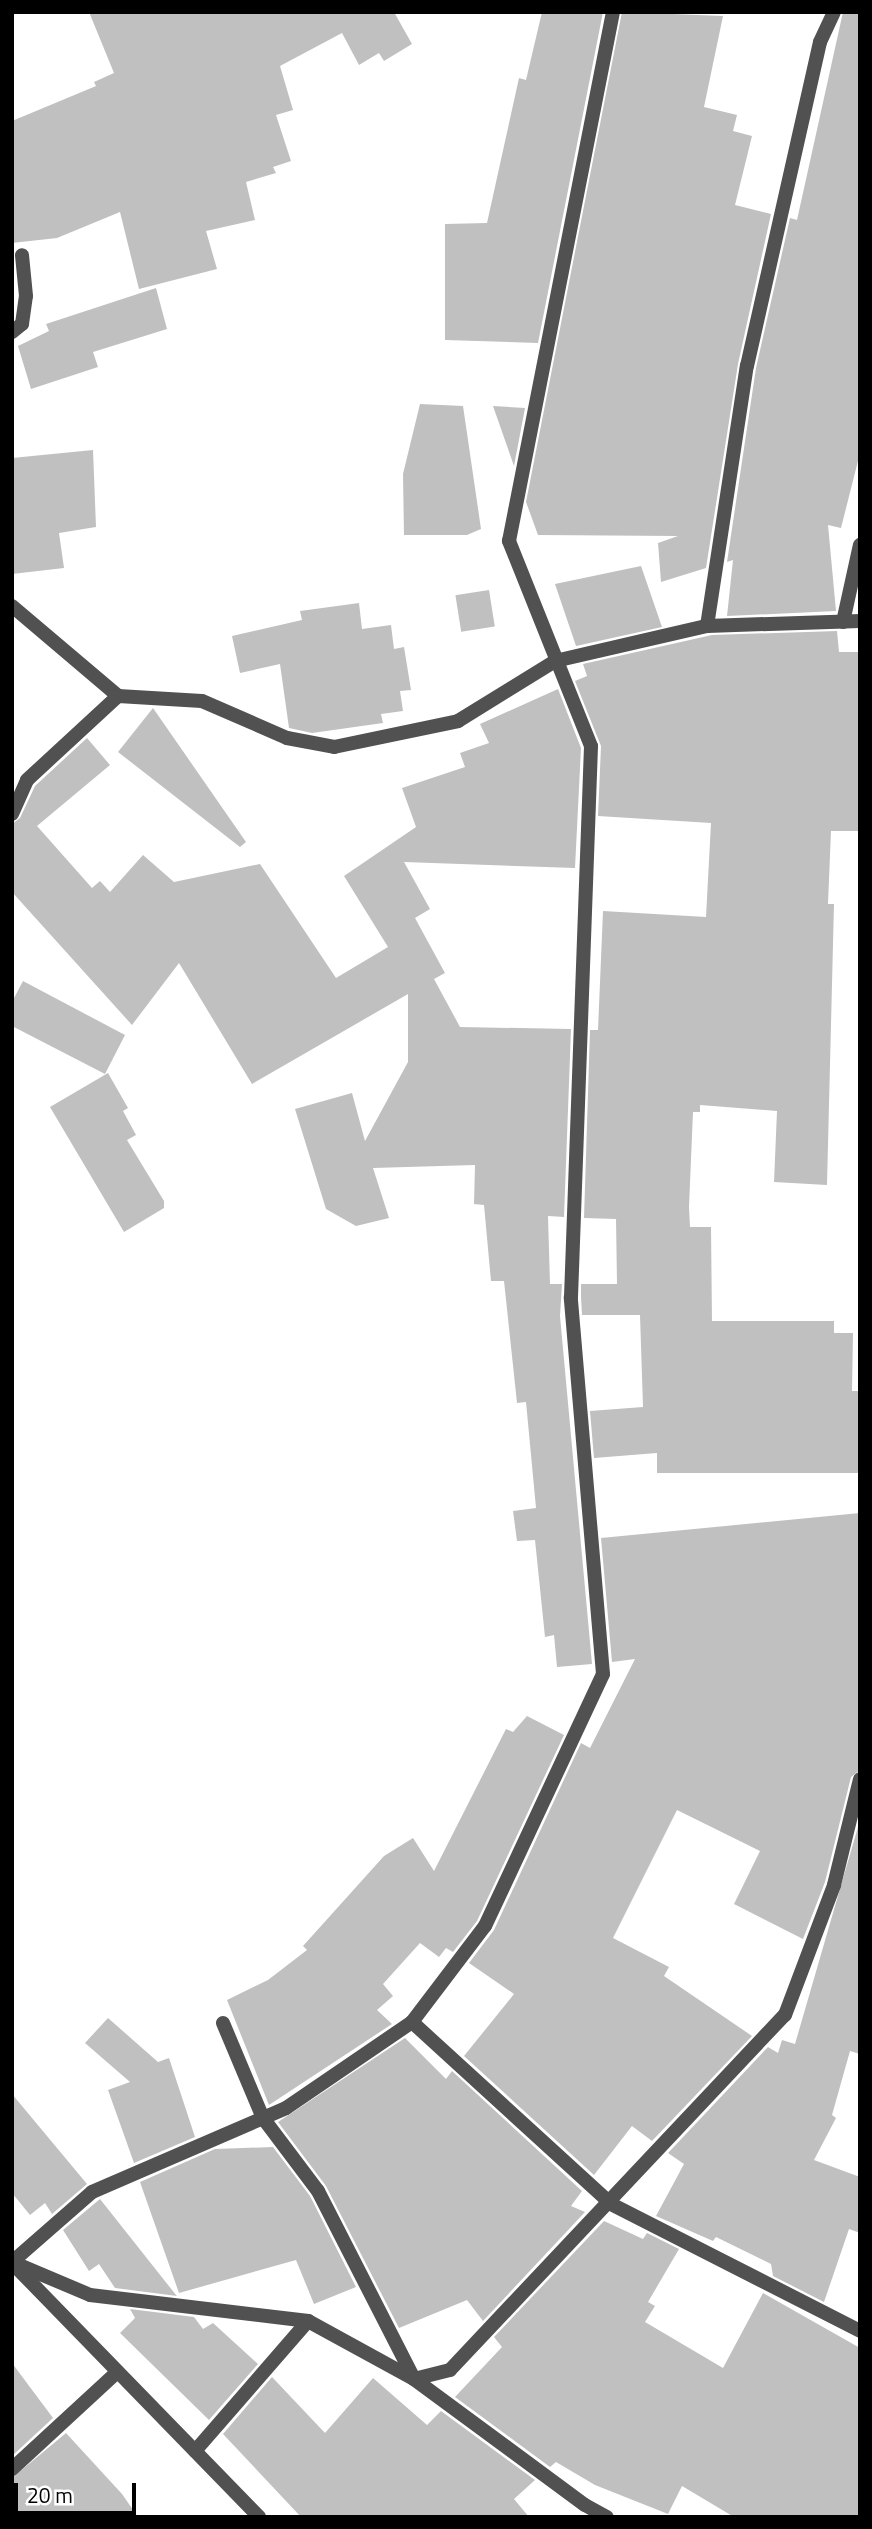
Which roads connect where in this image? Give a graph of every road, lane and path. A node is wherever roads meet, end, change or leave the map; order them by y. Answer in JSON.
{"nodes":[{"id":1,"x":613,"y":12,"type":"edge"},
{"id":2,"x":834,"y":12,"type":"edge"},
{"id":3,"x":22,"y":255,"type":"dead end"},
{"id":4,"x":12,"y":332,"type":"edge"},
{"id":5,"x":860,"y":545,"type":"edge"},
{"id":6,"x":12,"y":606,"type":"edge"},
{"id":7,"x":860,"y":621,"type":"edge"},
{"id":8,"x":843,"y":622,"type":"junction"},
{"id":9,"x":707,"y":626,"type":"junction"},
{"id":10,"x":555,"y":661,"type":"junction"},
{"id":11,"x":118,"y":696,"type":"junction"},
{"id":12,"x":12,"y":814,"type":"edge"},
{"id":13,"x":860,"y":1779,"type":"edge"},
{"id":14,"x":412,"y":2022,"type":"junction"},
{"id":15,"x":223,"y":2023,"type":"dead end"},
{"id":16,"x":263,"y":2118,"type":"junction"},
{"id":17,"x":611,"y":2204,"type":"junction"},
{"id":18,"x":12,"y":2262,"type":"edge"},
{"id":19,"x":308,"y":2321,"type":"junction"},
{"id":20,"x":859,"y":2328,"type":"edge"},
{"id":21,"x":117,"y":2372,"type":"junction"},
{"id":22,"x":414,"y":2379,"type":"junction"},
{"id":23,"x":195,"y":2451,"type":"junction"},
{"id":24,"x":12,"y":2469,"type":"edge"},
{"id":25,"x":259,"y":2517,"type":"edge"},
{"id":26,"x":607,"y":2517,"type":"edge"}],
"edges":[{"from":1,"to":10,"type":"street"},
{"from":2,"to":9,"type":"street"},
{"from":3,"to":4,"type":"street"},
{"from":5,"to":8,"type":"street"},
{"from":6,"to":11,"type":"street"},
{"from":7,"to":8,"type":"street"},
{"from":8,"to":9,"type":"street"},
{"from":9,"to":10,"type":"street"},
{"from":10,"to":11,"type":"street"},
{"from":10,"to":14,"type":"street"},
{"from":11,"to":12,"type":"street"},
{"from":13,"to":17,"type":"street"},
{"from":14,"to":16,"type":"street"},
{"from":14,"to":17,"type":"street"},
{"from":15,"to":16,"type":"street"},
{"from":16,"to":18,"type":"street"},
{"from":16,"to":22,"type":"street"},
{"from":17,"to":20,"type":"street"},
{"from":17,"to":22,"type":"street"},
{"from":19,"to":21,"type":"street"},
{"from":19,"to":22,"type":"street"},
{"from":19,"to":23,"type":"street"},
{"from":21,"to":23,"type":"street"},
{"from":21,"to":24,"type":"street"},
{"from":22,"to":26,"type":"street"},
{"from":23,"to":25,"type":"street"}]}
